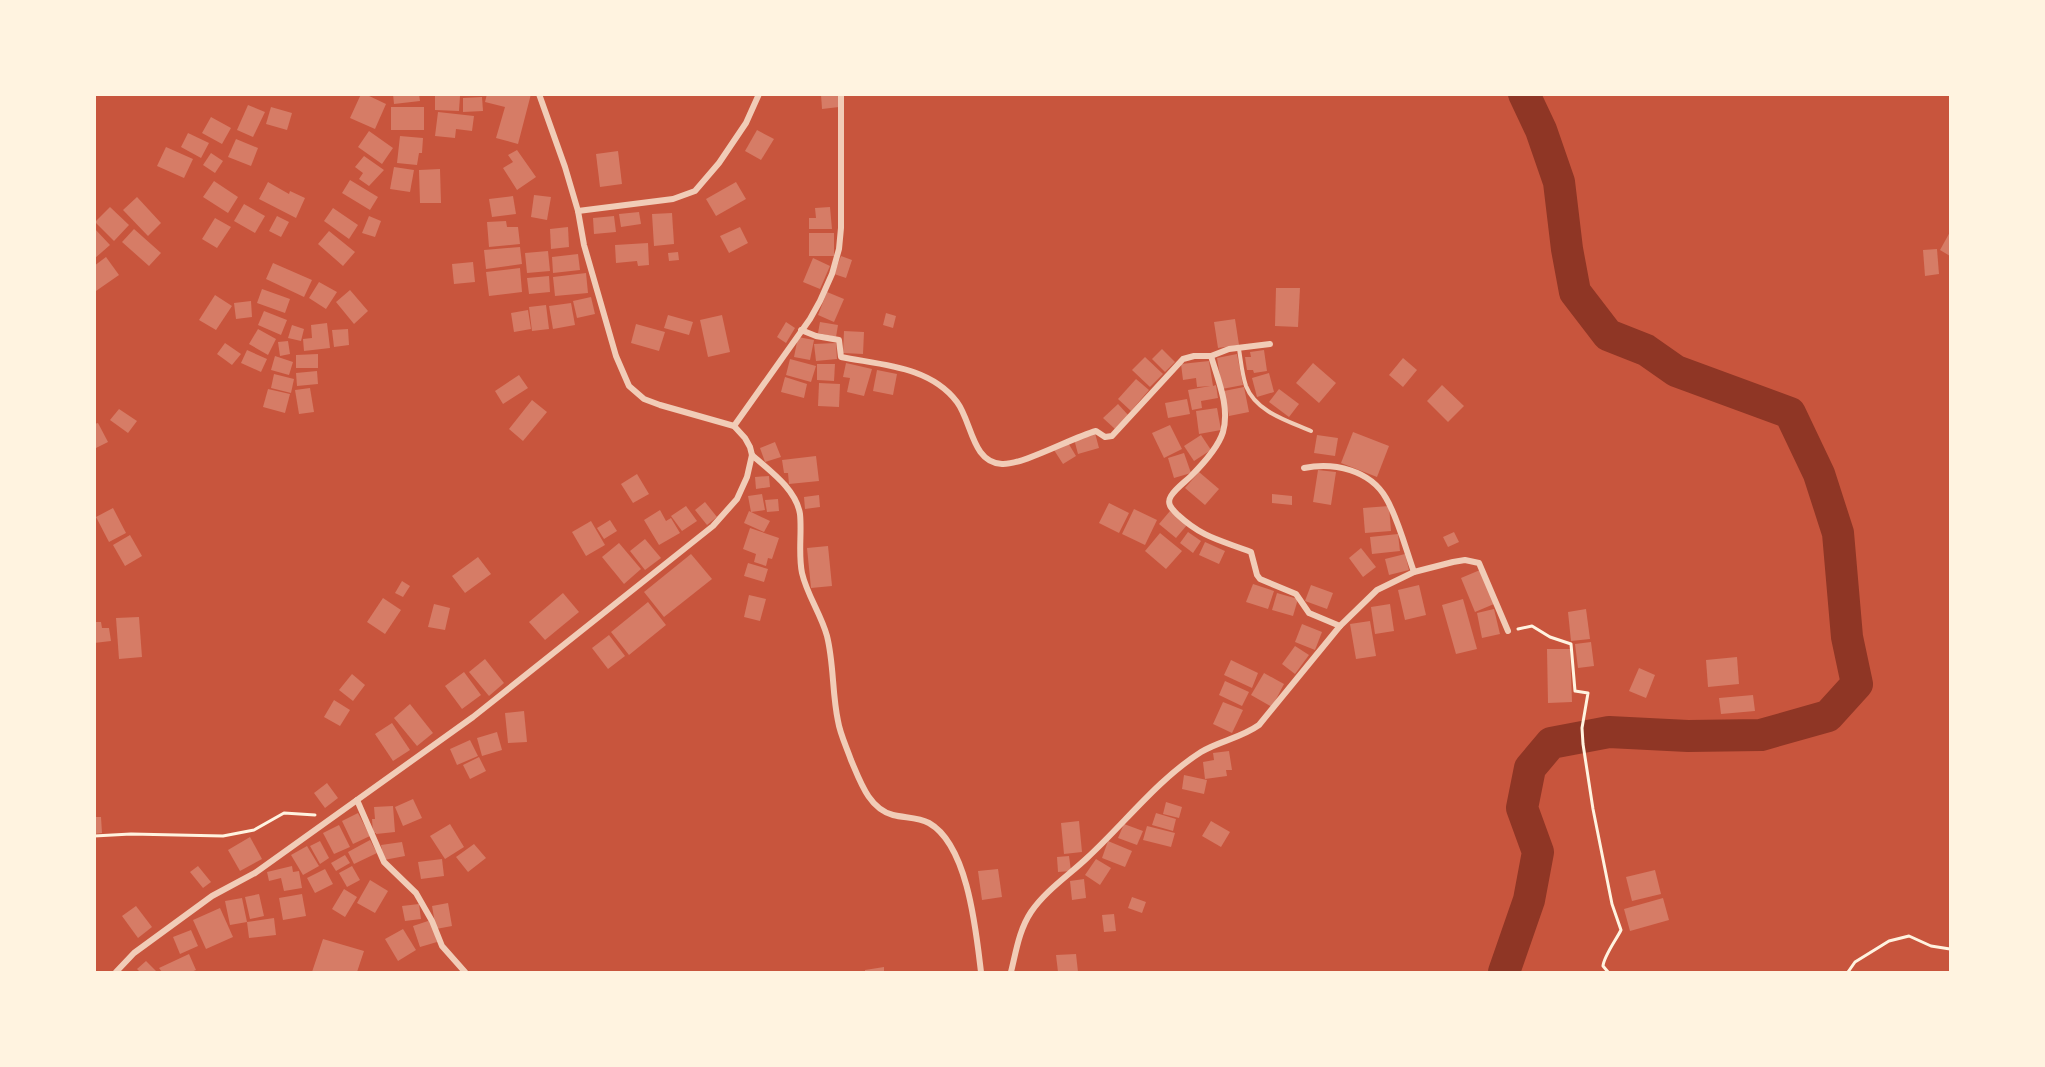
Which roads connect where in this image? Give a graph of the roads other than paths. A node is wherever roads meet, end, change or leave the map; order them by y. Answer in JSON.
{"nodes":[{"id":1,"x":539,"y":94,"type":"edge"},
{"id":2,"x":759,"y":94,"type":"edge"},
{"id":3,"x":841,"y":94,"type":"edge"},
{"id":4,"x":578,"y":211,"type":"junction"},
{"id":5,"x":801,"y":330,"type":"junction"},
{"id":6,"x":1270,"y":344,"type":"dead end"},
{"id":7,"x":1238,"y":347,"type":"junction"},
{"id":8,"x":1211,"y":356,"type":"junction"},
{"id":9,"x":734,"y":426,"type":"junction"},
{"id":10,"x":1311,"y":430,"type":"dead end"},
{"id":11,"x":752,"y":455,"type":"junction"},
{"id":12,"x":1304,"y":468,"type":"dead end"},
{"id":13,"x":1414,"y":572,"type":"junction"},
{"id":14,"x":1340,"y":626,"type":"junction"},
{"id":15,"x":1508,"y":631,"type":"road end"},
{"id":16,"x":357,"y":800,"type":"junction"},
{"id":17,"x":116,"y":972,"type":"edge"},
{"id":18,"x":465,"y":972,"type":"edge"},
{"id":19,"x":981,"y":972,"type":"edge"},
{"id":20,"x":1011,"y":972,"type":"edge"}],
"edges":[{"from":1,"to":4,"type":"street"},
{"from":2,"to":4,"type":"street"},
{"from":3,"to":5,"type":"street"},
{"from":4,"to":9,"type":"street"},
{"from":5,"to":8,"type":"street"},
{"from":5,"to":9,"type":"street"},
{"from":6,"to":7,"type":"street"},
{"from":7,"to":8,"type":"street"},
{"from":7,"to":10,"type":"lane"},
{"from":8,"to":14,"type":"street"},
{"from":9,"to":11,"type":"street"},
{"from":11,"to":16,"type":"street"},
{"from":11,"to":19,"type":"street"},
{"from":12,"to":13,"type":"street"},
{"from":13,"to":14,"type":"street"},
{"from":13,"to":15,"type":"street"},
{"from":14,"to":20,"type":"street"},
{"from":16,"to":17,"type":"street"},
{"from":16,"to":18,"type":"street"}]}
